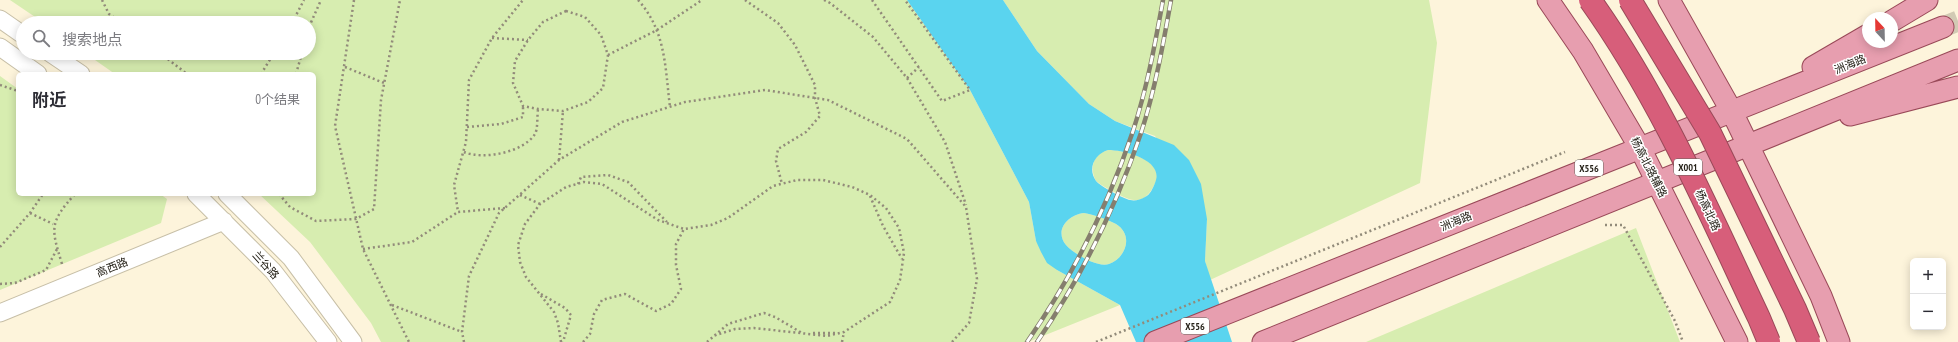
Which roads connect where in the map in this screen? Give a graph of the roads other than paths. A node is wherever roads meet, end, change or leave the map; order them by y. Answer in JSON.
{"nodes":[{"id":1,"x":1548,"y":0,"type":"edge"},
{"id":2,"x":1590,"y":0,"type":"edge"},
{"id":3,"x":1630,"y":0,"type":"edge"},
{"id":4,"x":1669,"y":0,"type":"edge"},
{"id":5,"x":1927,"y":0,"type":"edge"},
{"id":6,"x":1898,"y":17,"type":"edge"},
{"id":7,"x":0,"y":19,"type":"edge"},
{"id":8,"x":1944,"y":27,"type":"tunnel mouth"},
{"id":9,"x":16,"y":30,"type":"edge"},
{"id":10,"x":1862,"y":39,"type":"edge"},
{"id":11,"x":0,"y":47,"type":"edge"},
{"id":12,"x":16,"y":58,"type":"edge"},
{"id":13,"x":18,"y":60,"type":"edge"},
{"id":14,"x":60,"y":60,"type":"edge"},
{"id":15,"x":1958,"y":60,"type":"edge"},
{"id":16,"x":35,"y":72,"type":"edge"},
{"id":17,"x":78,"y":72,"type":"edge"},
{"id":18,"x":1958,"y":87,"type":"edge"},
{"id":19,"x":1756,"y":101,"type":"junction"},
{"id":20,"x":1732,"y":112,"type":"junction"},
{"id":21,"x":1772,"y":136,"type":"junction"},
{"id":22,"x":1748,"y":144,"type":"junction"},
{"id":23,"x":1640,"y":148,"type":"junction"},
{"id":24,"x":1656,"y":182,"type":"junction"},
{"id":25,"x":198,"y":196,"type":"edge"},
{"id":26,"x":229,"y":196,"type":"edge"},
{"id":27,"x":224,"y":221,"type":"junction"},
{"id":28,"x":0,"y":313,"type":"edge"},
{"id":29,"x":1266,"y":341,"type":"edge"},
{"id":30,"x":328,"y":342,"type":"edge"},
{"id":31,"x":353,"y":342,"type":"edge"},
{"id":32,"x":1155,"y":342,"type":"edge"},
{"id":33,"x":1737,"y":342,"type":"edge"},
{"id":34,"x":1769,"y":342,"type":"edge"},
{"id":35,"x":1808,"y":342,"type":"edge"},
{"id":36,"x":1839,"y":342,"type":"edge"}],
"edges":[{"from":1,"to":23,"type":"main road","name":"杨高北路辅路"},
{"from":2,"to":34,"type":"highway","name":"杨高北路","number":"X001","bridge":true},
{"from":3,"to":35,"type":"highway","bridge":true},
{"from":4,"to":20,"type":"main road"},
{"from":5,"to":6,"type":"main road"},
{"from":7,"to":9,"type":"street"},
{"from":8,"to":19,"type":"main road","name":"洲海路","number":"X556"},
{"from":10,"to":19,"type":"main road","name":"洲海路","number":"X556"},
{"from":11,"to":12,"type":"street"},
{"from":13,"to":16,"type":"street"},
{"from":14,"to":17,"type":"street"},
{"from":15,"to":21,"type":"main road"},
{"from":18,"to":21,"type":"main road"},
{"from":19,"to":20,"type":"main road","name":"洲海路","number":"X556"},
{"from":20,"to":22,"type":"main road"},
{"from":20,"to":23,"type":"main road","name":"洲海路","number":"X556"},
{"from":21,"to":22,"type":"main road"},
{"from":22,"to":24,"type":"main road"},
{"from":22,"to":36,"type":"main road"},
{"from":23,"to":24,"type":"main road","name":"杨高北路辅路"},
{"from":23,"to":32,"type":"main road","name":"洲海路","number":"X556"},
{"from":24,"to":29,"type":"main road"},
{"from":24,"to":33,"type":"main road","name":"杨高北路辅路"},
{"from":25,"to":27,"type":"street","name":"兰谷路"},
{"from":26,"to":31,"type":"street","name":"兰谷路"},
{"from":27,"to":28,"type":"street","name":"高西路"},
{"from":27,"to":30,"type":"street","name":"兰谷路"}]}
